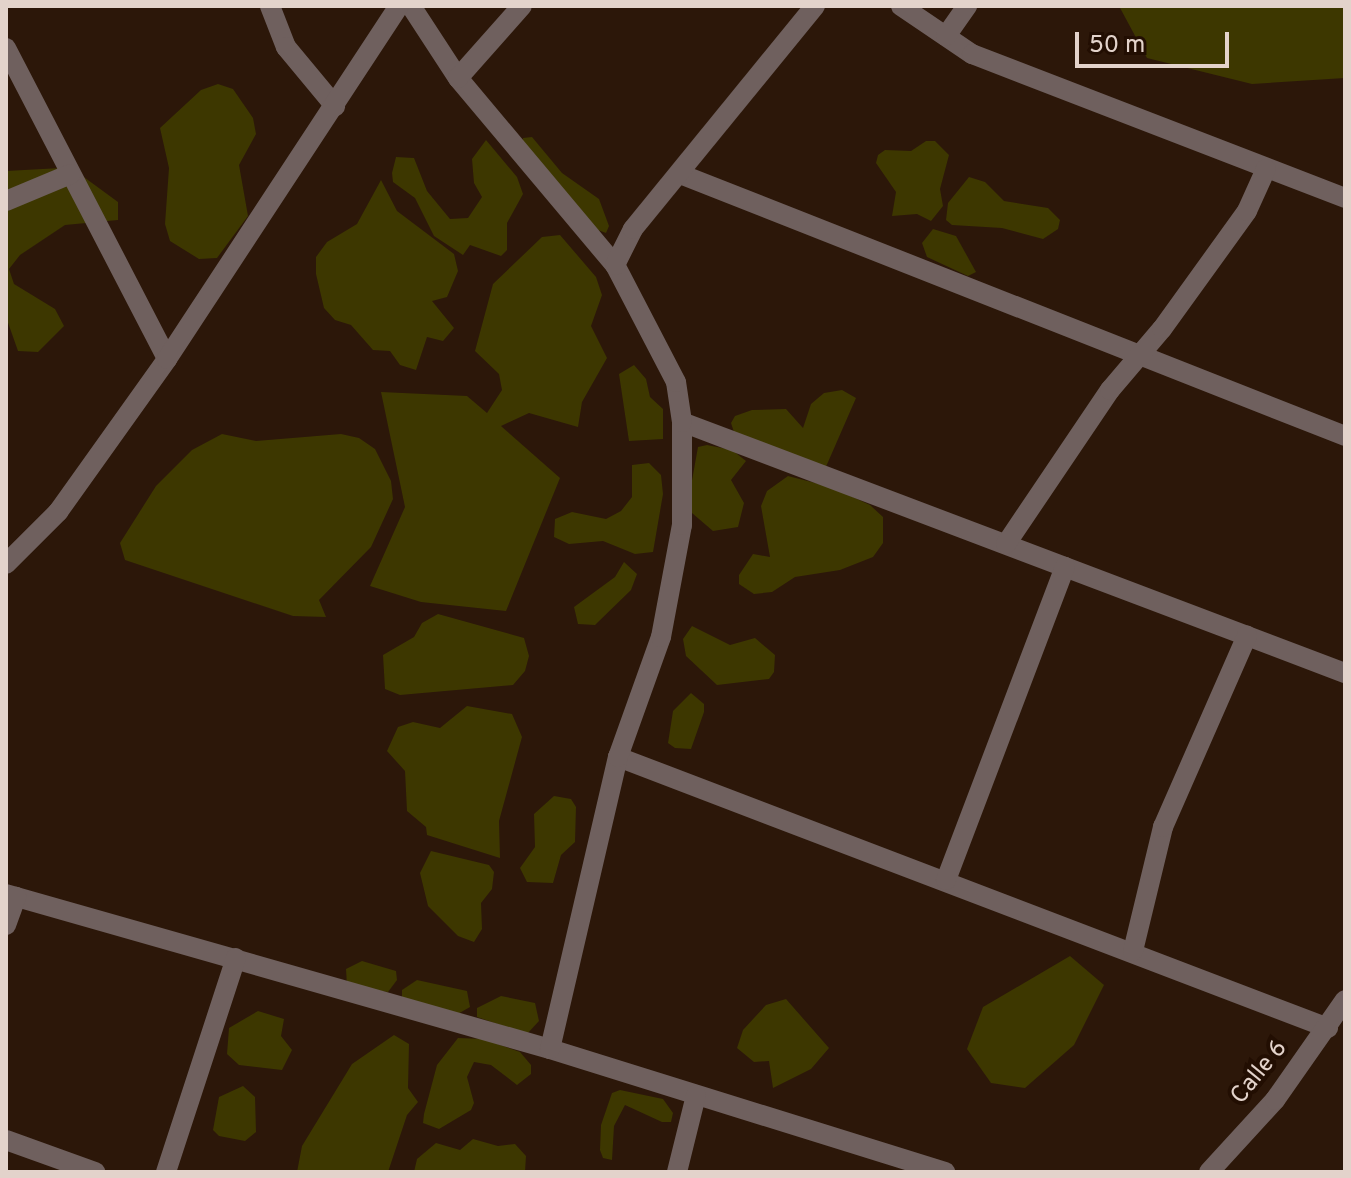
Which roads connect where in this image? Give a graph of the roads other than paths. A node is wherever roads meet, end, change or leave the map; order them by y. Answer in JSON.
{"nodes":[{"id":1,"x":270,"y":6,"type":"edge"},
{"id":2,"x":399,"y":6,"type":"edge"},
{"id":3,"x":411,"y":6,"type":"edge"},
{"id":4,"x":522,"y":6,"type":"edge"},
{"id":5,"x":815,"y":6,"type":"edge"},
{"id":6,"x":901,"y":6,"type":"edge"},
{"id":7,"x":967,"y":6,"type":"edge"},
{"id":8,"x":946,"y":36,"type":"junction"},
{"id":9,"x":6,"y":48,"type":"edge"},
{"id":10,"x":458,"y":78,"type":"junction"},
{"id":11,"x":335,"y":106,"type":"junction"},
{"id":12,"x":1266,"y":169,"type":"junction"},
{"id":13,"x":71,"y":174,"type":"junction"},
{"id":14,"x":680,"y":174,"type":"junction"},
{"id":15,"x":1345,"y":198,"type":"edge"},
{"id":16,"x":6,"y":201,"type":"edge"},
{"id":17,"x":615,"y":265,"type":"junction"},
{"id":18,"x":1139,"y":353,"type":"junction"},
{"id":19,"x":167,"y":359,"type":"junction"},
{"id":20,"x":682,"y":422,"type":"junction"},
{"id":21,"x":1345,"y":436,"type":"edge"},
{"id":22,"x":1006,"y":544,"type":"junction"},
{"id":23,"x":6,"y":564,"type":"edge"},
{"id":24,"x":1065,"y":567,"type":"junction"},
{"id":25,"x":1247,"y":636,"type":"junction"},
{"id":26,"x":1345,"y":673,"type":"edge"},
{"id":27,"x":618,"y":757,"type":"junction"},
{"id":28,"x":946,"y":880,"type":"junction"},
{"id":29,"x":11,"y":895,"type":"edge"},
{"id":30,"x":6,"y":925,"type":"edge"},
{"id":31,"x":1133,"y":951,"type":"junction"},
{"id":32,"x":236,"y":958,"type":"junction"},
{"id":33,"x":1345,"y":1000,"type":"edge"},
{"id":34,"x":1328,"y":1028,"type":"junction"},
{"id":35,"x":550,"y":1049,"type":"junction"},
{"id":36,"x":696,"y":1095,"type":"junction"},
{"id":37,"x":6,"y":1140,"type":"edge"},
{"id":38,"x":95,"y":1172,"type":"edge"},
{"id":39,"x":166,"y":1172,"type":"edge"},
{"id":40,"x":677,"y":1172,"type":"edge"},
{"id":41,"x":945,"y":1172,"type":"edge"},
{"id":42,"x":1209,"y":1172,"type":"edge"}],
"edges":[{"from":1,"to":11,"type":"street"},
{"from":2,"to":11,"type":"street"},
{"from":3,"to":10,"type":"street"},
{"from":4,"to":10,"type":"street"},
{"from":5,"to":14,"type":"street"},
{"from":6,"to":8,"type":"street"},
{"from":7,"to":8,"type":"street"},
{"from":8,"to":12,"type":"street"},
{"from":9,"to":13,"type":"street"},
{"from":10,"to":17,"type":"street"},
{"from":11,"to":19,"type":"street"},
{"from":12,"to":15,"type":"street"},
{"from":12,"to":18,"type":"street"},
{"from":13,"to":16,"type":"street"},
{"from":13,"to":19,"type":"street"},
{"from":14,"to":17,"type":"street"},
{"from":14,"to":18,"type":"street"},
{"from":17,"to":20,"type":"street"},
{"from":18,"to":21,"type":"street"},
{"from":18,"to":22,"type":"street"},
{"from":19,"to":23,"type":"street"},
{"from":20,"to":22,"type":"street"},
{"from":20,"to":27,"type":"street"},
{"from":22,"to":24,"type":"street"},
{"from":24,"to":25,"type":"street"},
{"from":24,"to":28,"type":"street"},
{"from":25,"to":26,"type":"street"},
{"from":25,"to":31,"type":"street"},
{"from":27,"to":28,"type":"street"},
{"from":27,"to":35,"type":"street"},
{"from":28,"to":31,"type":"street"},
{"from":29,"to":30,"type":"street"},
{"from":29,"to":32,"type":"street"},
{"from":31,"to":34,"type":"street"},
{"from":32,"to":35,"type":"street"},
{"from":32,"to":39,"type":"street"},
{"from":33,"to":34,"type":"street","name":"Calle 6"},
{"from":34,"to":42,"type":"street","name":"Calle 6"},
{"from":35,"to":36,"type":"street"},
{"from":36,"to":40,"type":"street"},
{"from":36,"to":41,"type":"street"},
{"from":37,"to":38,"type":"street"}]}
